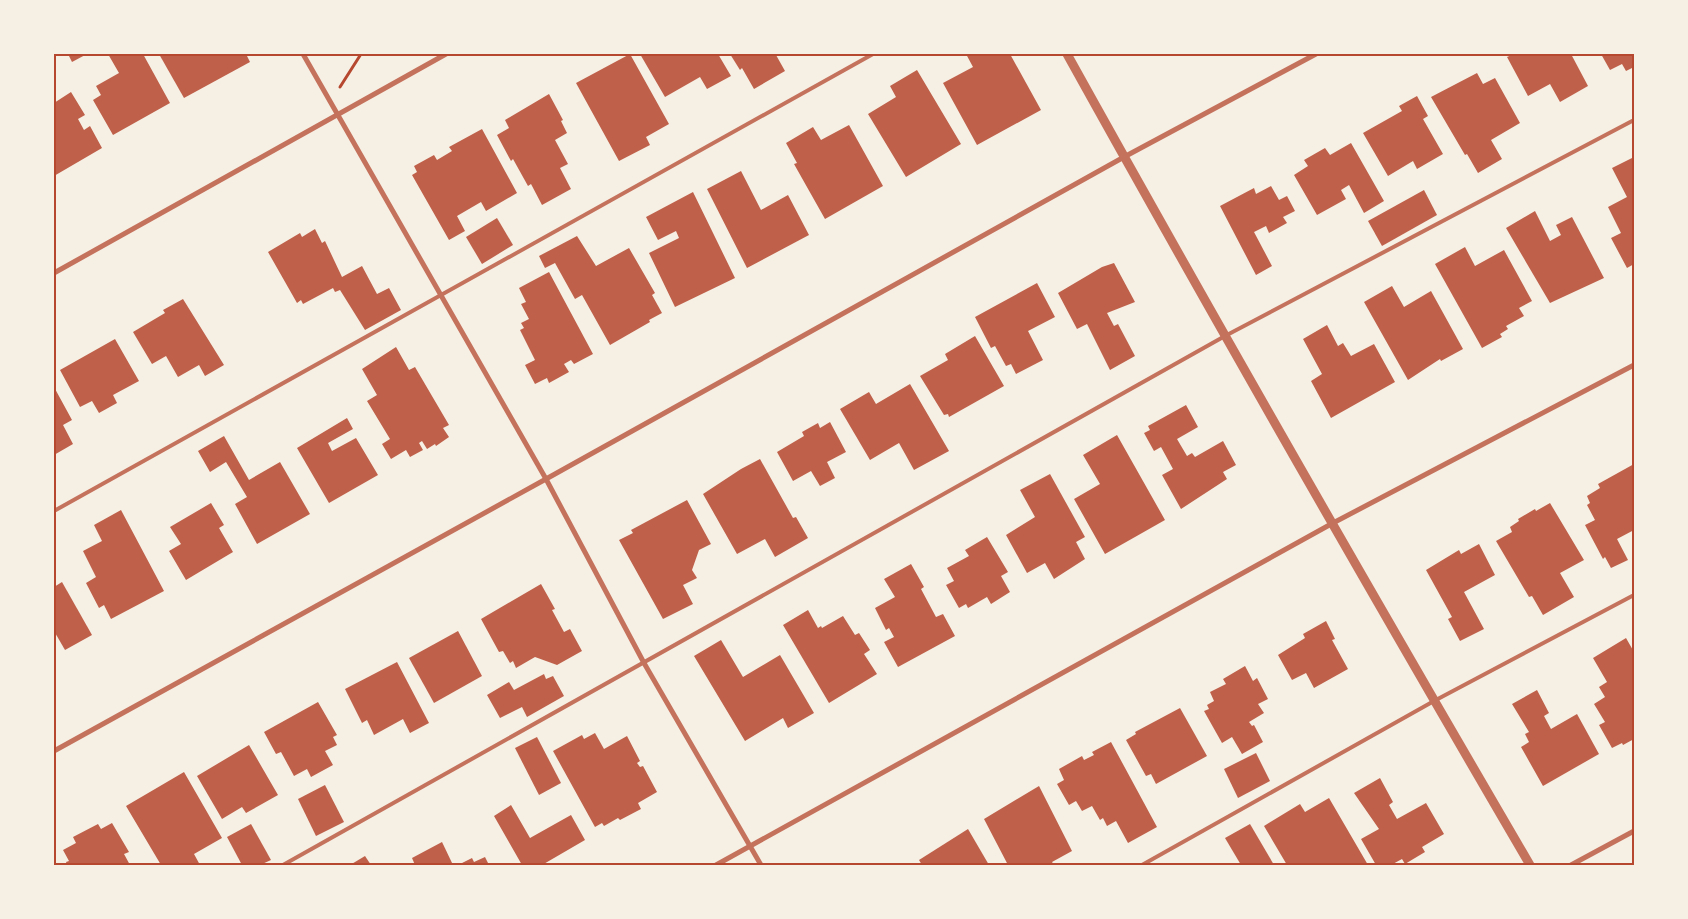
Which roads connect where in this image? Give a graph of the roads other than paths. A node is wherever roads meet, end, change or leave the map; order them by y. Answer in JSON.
{"nodes":[{"id":1,"x":303,"y":54,"type":"edge"},
{"id":2,"x":446,"y":54,"type":"edge"},
{"id":3,"x":873,"y":54,"type":"edge"},
{"id":4,"x":1066,"y":54,"type":"edge"},
{"id":5,"x":1316,"y":54,"type":"edge"},
{"id":6,"x":337,"y":114,"type":"junction"},
{"id":7,"x":1634,"y":120,"type":"edge"},
{"id":8,"x":1124,"y":157,"type":"junction"},
{"id":9,"x":54,"y":273,"type":"edge"},
{"id":10,"x":441,"y":296,"type":"junction"},
{"id":11,"x":1225,"y":336,"type":"junction"},
{"id":12,"x":1634,"y":365,"type":"edge"},
{"id":13,"x":546,"y":479,"type":"junction"},
{"id":14,"x":54,"y":512,"type":"edge"},
{"id":15,"x":1332,"y":523,"type":"junction"},
{"id":16,"x":1634,"y":595,"type":"edge"},
{"id":17,"x":644,"y":664,"type":"junction"},
{"id":18,"x":1434,"y":701,"type":"junction"},
{"id":19,"x":54,"y":751,"type":"edge"},
{"id":20,"x":1634,"y":831,"type":"edge"},
{"id":21,"x":750,"y":846,"type":"junction"},
{"id":22,"x":283,"y":865,"type":"edge"},
{"id":23,"x":716,"y":865,"type":"edge"},
{"id":24,"x":761,"y":865,"type":"edge"},
{"id":25,"x":1142,"y":865,"type":"edge"},
{"id":26,"x":1530,"y":865,"type":"edge"},
{"id":27,"x":1571,"y":865,"type":"edge"}],
"edges":[{"from":1,"to":6,"type":"street"},
{"from":2,"to":6,"type":"street"},
{"from":3,"to":10,"type":"lane"},
{"from":4,"to":8,"type":"street"},
{"from":5,"to":8,"type":"street"},
{"from":6,"to":9,"type":"street"},
{"from":6,"to":10,"type":"street"},
{"from":7,"to":11,"type":"lane"},
{"from":8,"to":11,"type":"street"},
{"from":8,"to":13,"type":"street"},
{"from":10,"to":13,"type":"street"},
{"from":10,"to":14,"type":"lane"},
{"from":11,"to":15,"type":"street"},
{"from":11,"to":17,"type":"lane"},
{"from":12,"to":15,"type":"street"},
{"from":13,"to":17,"type":"street"},
{"from":13,"to":19,"type":"street"},
{"from":15,"to":18,"type":"street"},
{"from":15,"to":21,"type":"street"},
{"from":16,"to":18,"type":"lane"},
{"from":17,"to":21,"type":"street"},
{"from":17,"to":22,"type":"lane"},
{"from":18,"to":25,"type":"lane"},
{"from":18,"to":26,"type":"street"},
{"from":20,"to":27,"type":"street"},
{"from":21,"to":23,"type":"street"},
{"from":21,"to":24,"type":"street"}]}
